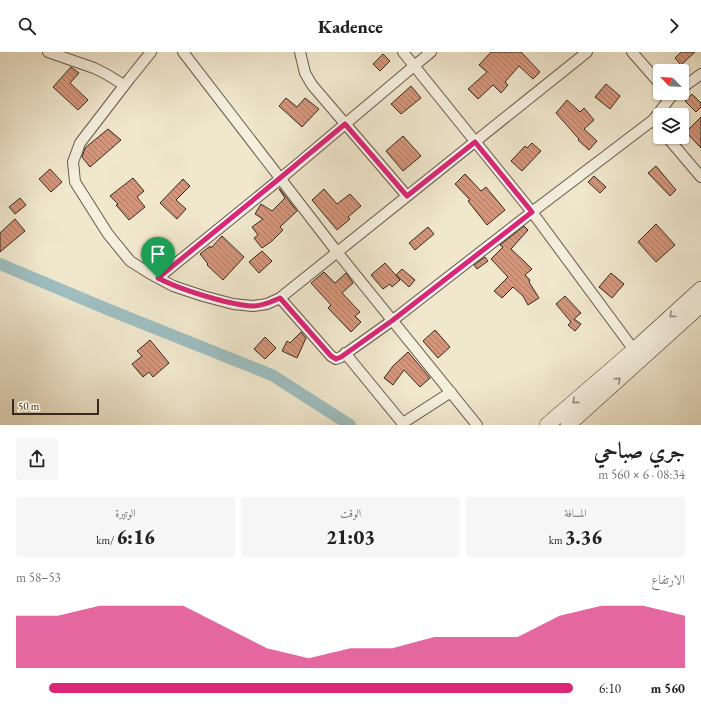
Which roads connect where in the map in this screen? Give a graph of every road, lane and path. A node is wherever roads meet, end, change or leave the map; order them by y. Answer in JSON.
{"nodes":[{"id":1,"x":48,"y":52,"type":"edge"},
{"id":2,"x":151,"y":52,"type":"edge"},
{"id":3,"x":183,"y":52,"type":"edge"},
{"id":4,"x":300,"y":52,"type":"edge"},
{"id":5,"x":403,"y":52,"type":"edge"},
{"id":6,"x":431,"y":52,"type":"edge"},
{"id":7,"x":587,"y":52,"type":"edge"},
{"id":8,"x":632,"y":52,"type":"edge"},
{"id":9,"x":414,"y":66,"type":"junction"},
{"id":10,"x":701,"y":74,"type":"edge"},
{"id":11,"x":653,"y":76,"type":"edge"},
{"id":12,"x":689,"y":83,"type":"edge"},
{"id":13,"x":124,"y":85,"type":"junction"},
{"id":14,"x":653,"y":120,"type":"edge"},
{"id":15,"x":345,"y":124,"type":"junction"},
{"id":16,"x":475,"y":142,"type":"junction"},
{"id":17,"x":673,"y":144,"type":"edge"},
{"id":18,"x":701,"y":177,"type":"edge"},
{"id":19,"x":280,"y":178,"type":"junction"},
{"id":20,"x":407,"y":196,"type":"junction"},
{"id":21,"x":532,"y":212,"type":"junction"},
{"id":22,"x":337,"y":252,"type":"junction"},
{"id":23,"x":158,"y":278,"type":"junction"},
{"id":24,"x":701,"y":289,"type":"edge"},
{"id":25,"x":280,"y":298,"type":"junction"},
{"id":26,"x":701,"y":305,"type":"edge"},
{"id":27,"x":393,"y":320,"type":"junction"},
{"id":28,"x":634,"y":350,"type":"junction"},
{"id":29,"x":345,"y":353,"type":"junction"},
{"id":30,"x":450,"y":392,"type":"junction"},
{"id":31,"x":403,"y":424,"type":"edge"},
{"id":32,"x":477,"y":425,"type":"edge"},
{"id":33,"x":546,"y":425,"type":"edge"},
{"id":34,"x":568,"y":425,"type":"edge"}],
"edges":[{"from":1,"to":13,"type":"street"},
{"from":2,"to":13,"type":"street"},
{"from":3,"to":19,"type":"street"},
{"from":4,"to":15,"type":"street"},
{"from":5,"to":9,"type":"street"},
{"from":6,"to":9,"type":"street"},
{"from":7,"to":16,"type":"street"},
{"from":8,"to":11,"type":"street"},
{"from":9,"to":15,"type":"street"},
{"from":9,"to":16,"type":"street"},
{"from":10,"to":12,"type":"street"},
{"from":13,"to":23,"type":"street"},
{"from":14,"to":21,"type":"street"},
{"from":15,"to":19,"type":"street"},
{"from":15,"to":20,"type":"street"},
{"from":16,"to":20,"type":"street"},
{"from":16,"to":21,"type":"street"},
{"from":17,"to":18,"type":"street"},
{"from":19,"to":22,"type":"street"},
{"from":19,"to":23,"type":"street"},
{"from":20,"to":22,"type":"street"},
{"from":21,"to":27,"type":"street"},
{"from":21,"to":28,"type":"street"},
{"from":22,"to":25,"type":"street"},
{"from":22,"to":27,"type":"street"},
{"from":23,"to":25,"type":"street"},
{"from":24,"to":28,"type":"street","one_way":true},
{"from":25,"to":29,"type":"street"},
{"from":34,"to":26,"type":"street","one_way":true},
{"from":27,"to":29,"type":"street"},
{"from":27,"to":30,"type":"street"},
{"from":28,"to":33,"type":"street","one_way":true},
{"from":29,"to":31,"type":"street"},
{"from":30,"to":31,"type":"street"},
{"from":30,"to":32,"type":"street"}]}
